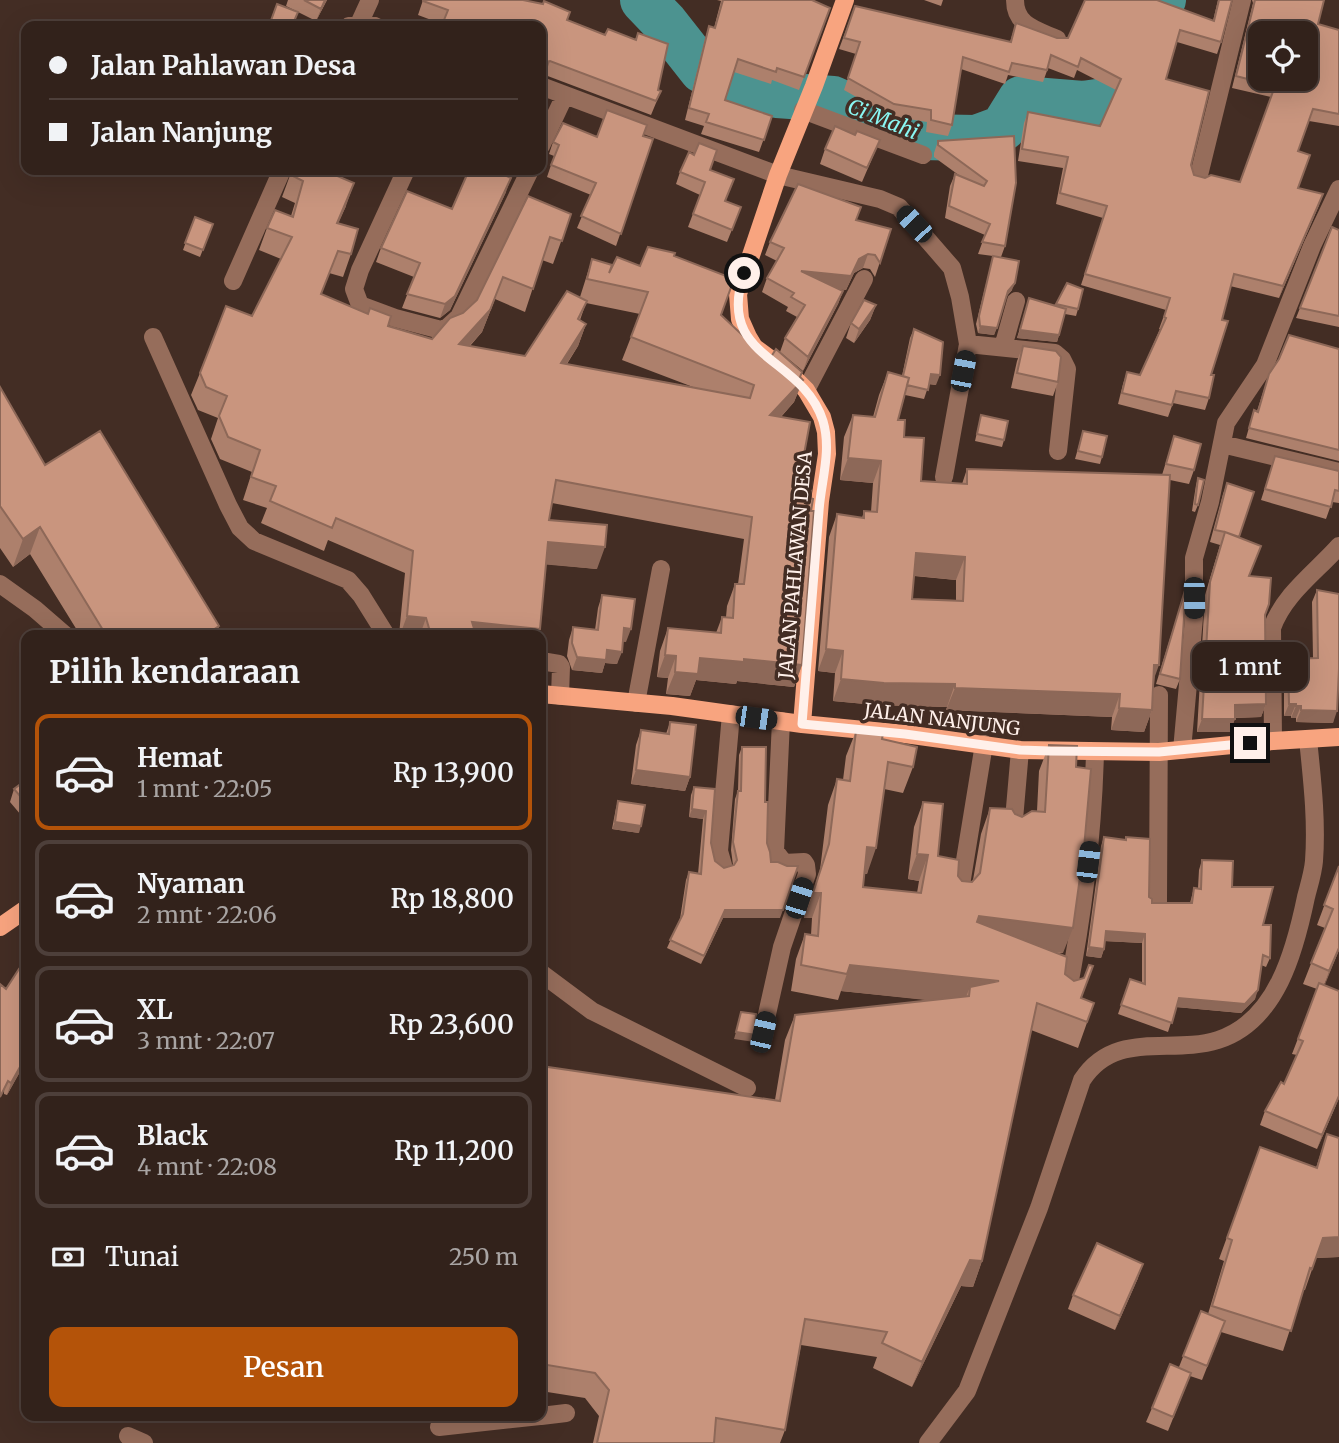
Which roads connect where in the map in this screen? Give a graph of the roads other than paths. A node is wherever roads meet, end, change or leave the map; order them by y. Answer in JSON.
{"nodes":[{"id":1,"x":370,"y":0,"type":"edge"},
{"id":2,"x":1015,"y":0,"type":"edge"},
{"id":3,"x":1242,"y":0,"type":"edge"},
{"id":4,"x":838,"y":8,"type":"edge"},
{"id":5,"x":362,"y":21,"type":"edge"},
{"id":6,"x":1057,"y":39,"type":"edge"},
{"id":7,"x":546,"y":88,"type":"edge"},
{"id":8,"x":565,"y":95,"type":"junction"},
{"id":9,"x":808,"y":100,"type":"junction"},
{"id":10,"x":546,"y":135,"type":"edge"},
{"id":11,"x":923,"y":156,"type":"dead end"},
{"id":12,"x":280,"y":175,"type":"edge"},
{"id":13,"x":404,"y":175,"type":"edge"},
{"id":14,"x":528,"y":175,"type":"edge"},
{"id":15,"x":778,"y":175,"type":"junction"},
{"id":16,"x":1198,"y":179,"type":"edge"},
{"id":17,"x":1339,"y":189,"type":"edge"},
{"id":18,"x":864,"y":279,"type":"dead end"},
{"id":19,"x":233,"y":281,"type":"dead end"},
{"id":20,"x":1016,"y":300,"type":"dead end"},
{"id":21,"x":153,"y":337,"type":"dead end"},
{"id":22,"x":968,"y":344,"type":"junction"},
{"id":23,"x":1003,"y":347,"type":"junction"},
{"id":24,"x":806,"y":390,"type":"junction"},
{"id":25,"x":1222,"y":444,"type":"junction"},
{"id":26,"x":1058,"y":451,"type":"dead end"},
{"id":27,"x":1339,"y":472,"type":"edge"},
{"id":28,"x":944,"y":477,"type":"dead end"},
{"id":29,"x":1339,"y":546,"type":"edge"},
{"id":30,"x":661,"y":569,"type":"dead end"},
{"id":31,"x":0,"y":584,"type":"edge"},
{"id":32,"x":59,"y":630,"type":"edge"},
{"id":33,"x":383,"y":630,"type":"edge"},
{"id":34,"x":546,"y":662,"type":"edge"},
{"id":35,"x":546,"y":695,"type":"edge"},
{"id":36,"x":1159,"y":695,"type":"dead end"},
{"id":37,"x":560,"y":696,"type":"junction"},
{"id":38,"x":636,"y":703,"type":"junction"},
{"id":39,"x":731,"y":714,"type":"junction"},
{"id":40,"x":781,"y":722,"type":"junction"},
{"id":41,"x":802,"y":724,"type":"junction"},
{"id":42,"x":1339,"y":737,"type":"edge"},
{"id":43,"x":1308,"y":739,"type":"junction"},
{"id":44,"x":1273,"y":741,"type":"junction"},
{"id":45,"x":984,"y":744,"type":"junction"},
{"id":46,"x":1020,"y":750,"type":"junction"},
{"id":47,"x":1182,"y":750,"type":"junction"},
{"id":48,"x":1095,"y":752,"type":"junction"},
{"id":49,"x":1159,"y":752,"type":"junction"},
{"id":50,"x":1013,"y":831,"type":"edge"},
{"id":51,"x":723,"y":864,"type":"edge"},
{"id":52,"x":959,"y":897,"type":"edge"},
{"id":53,"x":1158,"y":902,"type":"edge"},
{"id":54,"x":21,"y":912,"type":"edge"},
{"id":55,"x":1,"y":925,"type":"edge"},
{"id":56,"x":546,"y":978,"type":"edge"},
{"id":57,"x":1067,"y":996,"type":"edge"},
{"id":58,"x":763,"y":1032,"type":"edge"},
{"id":59,"x":747,"y":1088,"type":"dead end"},
{"id":60,"x":566,"y":1413,"type":"dead end"},
{"id":61,"x":546,"y":1415,"type":"edge"},
{"id":62,"x":501,"y":1421,"type":"edge"},
{"id":63,"x":439,"y":1429,"type":"edge"},
{"id":64,"x":928,"y":1443,"type":"edge"}],
"edges":[{"from":1,"to":5,"type":"street"},
{"from":2,"to":6,"type":"street"},
{"from":3,"to":16,"type":"street"},
{"from":4,"to":9,"type":"main road","name":"JALAN PAHLAWAN DESA"},
{"from":7,"to":8,"type":"street"},
{"from":8,"to":10,"type":"street"},
{"from":8,"to":15,"type":"street"},
{"from":9,"to":11,"type":"street"},
{"from":9,"to":15,"type":"main road","name":"JALAN PAHLAWAN DESA"},
{"from":12,"to":19,"type":"street"},
{"from":13,"to":14,"type":"street"},
{"from":15,"to":22,"type":"street"},
{"from":15,"to":24,"type":"main road","name":"JALAN PAHLAWAN DESA"},
{"from":17,"to":25,"type":"street"},
{"from":18,"to":24,"type":"street"},
{"from":20,"to":23,"type":"street"},
{"from":21,"to":33,"type":"street"},
{"from":22,"to":23,"type":"street"},
{"from":22,"to":28,"type":"street"},
{"from":23,"to":26,"type":"street"},
{"from":24,"to":41,"type":"main road","name":"JALAN PAHLAWAN DESA"},
{"from":25,"to":27,"type":"street"},
{"from":25,"to":47,"type":"street"},
{"from":29,"to":44,"type":"street"},
{"from":30,"to":38,"type":"street"},
{"from":31,"to":32,"type":"street"},
{"from":34,"to":37,"type":"street"},
{"from":35,"to":37,"type":"main road","name":"JALAN NANJUNG"},
{"from":36,"to":49,"type":"street"},
{"from":37,"to":38,"type":"main road","name":"JALAN NANJUNG"},
{"from":38,"to":39,"type":"main road","name":"JALAN NANJUNG"},
{"from":39,"to":40,"type":"main road","name":"JALAN NANJUNG"},
{"from":39,"to":51,"type":"street"},
{"from":40,"to":41,"type":"main road","name":"JALAN NANJUNG"},
{"from":40,"to":58,"type":"street"},
{"from":41,"to":45,"type":"main road","name":"JALAN NANJUNG"},
{"from":42,"to":43,"type":"main road","name":"JALAN NANJUNG"},
{"from":43,"to":44,"type":"main road","name":"JALAN NANJUNG"},
{"from":43,"to":64,"type":"street"},
{"from":44,"to":47,"type":"main road","name":"JALAN NANJUNG"},
{"from":45,"to":46,"type":"main road","name":"JALAN NANJUNG"},
{"from":45,"to":52,"type":"street"},
{"from":46,"to":48,"type":"main road","name":"JALAN NANJUNG"},
{"from":46,"to":50,"type":"street"},
{"from":47,"to":49,"type":"main road","name":"JALAN NANJUNG"},
{"from":48,"to":49,"type":"main road","name":"JALAN NANJUNG"},
{"from":48,"to":57,"type":"street"},
{"from":49,"to":53,"type":"street"},
{"from":54,"to":55,"type":"main road"},
{"from":56,"to":59,"type":"street"},
{"from":60,"to":61,"type":"street"},
{"from":62,"to":63,"type":"street"}]}
